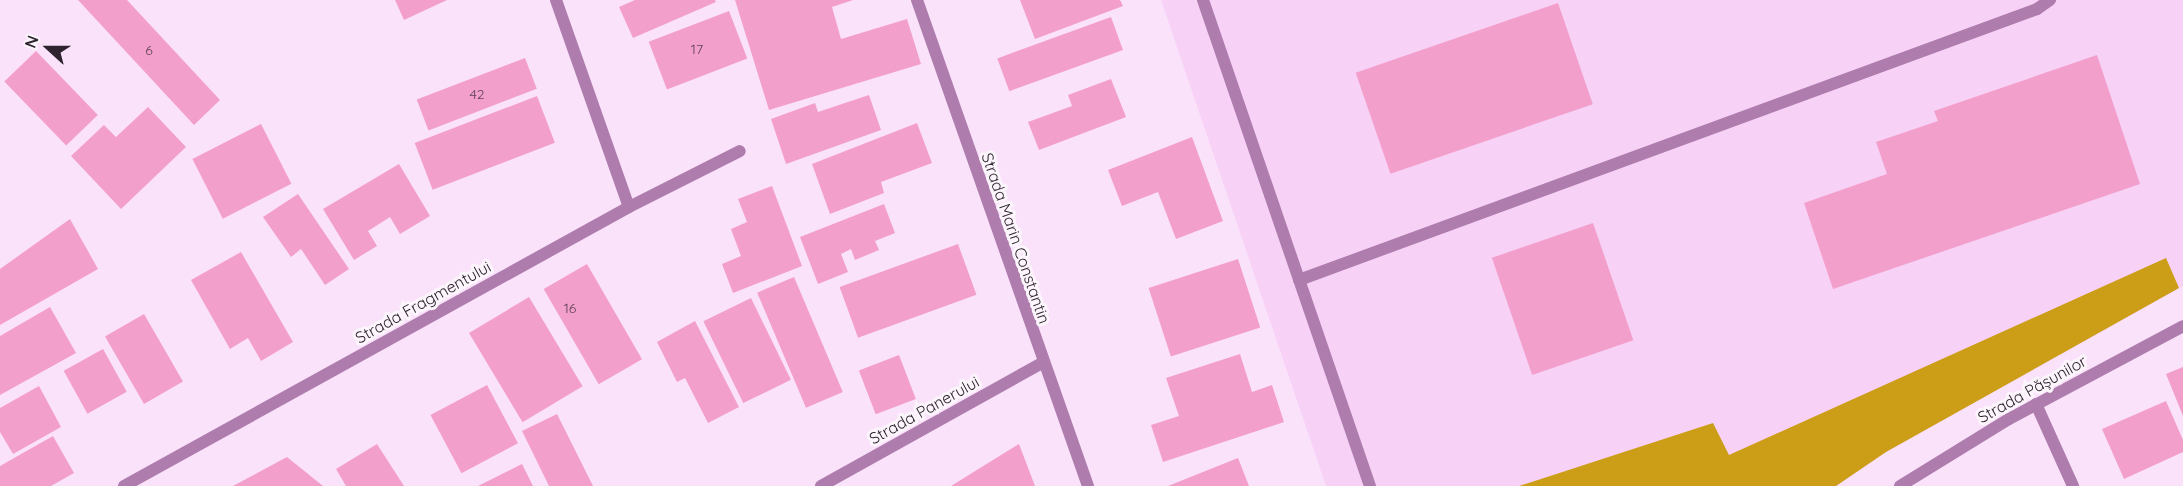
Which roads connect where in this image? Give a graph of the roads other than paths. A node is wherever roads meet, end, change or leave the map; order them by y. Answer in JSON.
{"nodes":[{"id":1,"x":556,"y":0,"type":"edge"},
{"id":2,"x":917,"y":0,"type":"edge"},
{"id":3,"x":1203,"y":0,"type":"edge"},
{"id":4,"x":2050,"y":0,"type":"edge"},
{"id":5,"x":2035,"y":4,"type":"edge"},
{"id":6,"x":740,"y":151,"type":"dead end"},
{"id":7,"x":629,"y":207,"type":"junction"},
{"id":8,"x":1299,"y":280,"type":"junction"},
{"id":9,"x":2183,"y":326,"type":"edge"},
{"id":10,"x":1042,"y":363,"type":"junction"},
{"id":11,"x":2036,"y":404,"type":"junction"},
{"id":12,"x":124,"y":486,"type":"edge"},
{"id":13,"x":821,"y":486,"type":"edge"},
{"id":14,"x":1088,"y":486,"type":"edge"},
{"id":15,"x":1370,"y":486,"type":"edge"},
{"id":16,"x":1900,"y":486,"type":"edge"},
{"id":17,"x":2073,"y":486,"type":"edge"}],
"edges":[{"from":1,"to":7,"type":"street"},
{"from":2,"to":10,"type":"street","name":"Strada Marin Constantin"},
{"from":3,"to":8,"type":"street"},
{"from":4,"to":5,"type":"street"},
{"from":5,"to":8,"type":"street"},
{"from":6,"to":7,"type":"street","name":"Strada Fragmentului"},
{"from":7,"to":12,"type":"street","name":"Strada Fragmentului"},
{"from":8,"to":15,"type":"street"},
{"from":9,"to":11,"type":"street","name":"Strada Pășunilor"},
{"from":10,"to":13,"type":"street","name":"Strada Panerului"},
{"from":10,"to":14,"type":"street","name":"Strada Marin Constantin"},
{"from":11,"to":16,"type":"street","name":"Strada Pășunilor"},
{"from":11,"to":17,"type":"street"}]}
